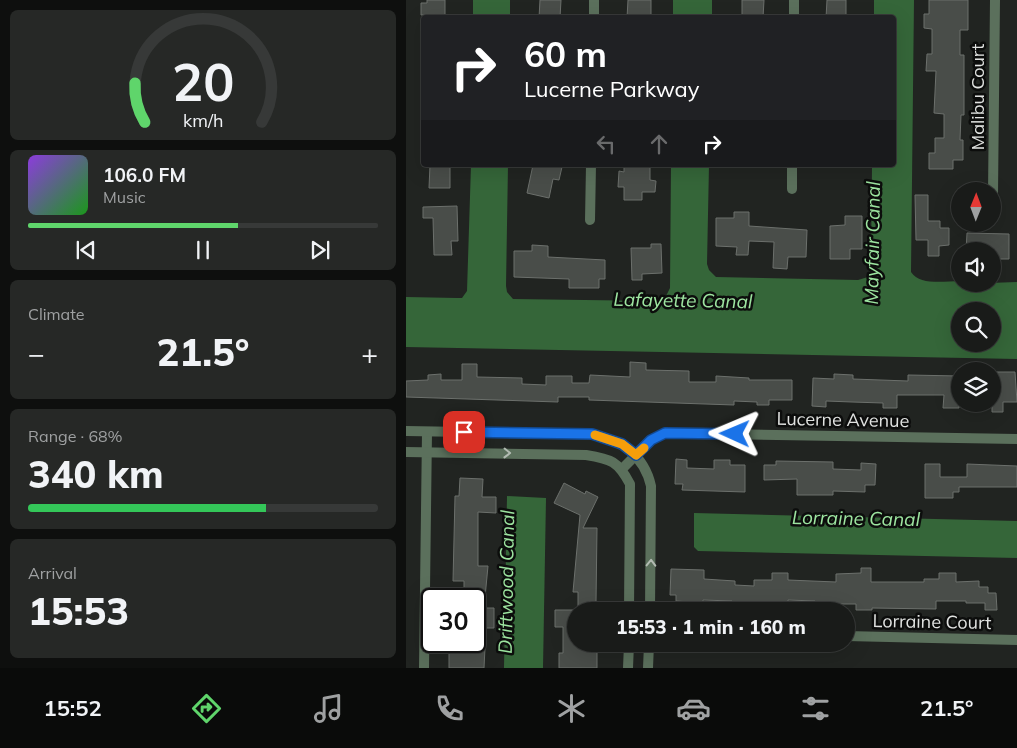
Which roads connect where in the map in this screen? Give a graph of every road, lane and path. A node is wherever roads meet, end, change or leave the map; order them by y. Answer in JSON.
{"nodes":[{"id":1,"x":594,"y":0,"type":"edge"},
{"id":2,"x":794,"y":0,"type":"edge"},
{"id":3,"x":995,"y":0,"type":"edge"},
{"id":4,"x":594,"y":15,"type":"edge"},
{"id":5,"x":794,"y":15,"type":"edge"},
{"id":6,"x":591,"y":167,"type":"edge"},
{"id":7,"x":792,"y":167,"type":"edge"},
{"id":8,"x":993,"y":182,"type":"edge"},
{"id":9,"x":792,"y":189,"type":"dead end"},
{"id":10,"x":590,"y":220,"type":"dead end"},
{"id":11,"x":406,"y":431,"type":"edge"},
{"id":12,"x":427,"y":432,"type":"junction"},
{"id":13,"x":1017,"y":439,"type":"edge"},
{"id":14,"x":406,"y":452,"type":"edge"},
{"id":15,"x":428,"y":452,"type":"junction"},
{"id":16,"x":636,"y":455,"type":"junction"},
{"id":17,"x":622,"y":469,"type":"junction"},
{"id":18,"x":629,"y":602,"type":"edge"},
{"id":19,"x":650,"y":602,"type":"edge"},
{"id":20,"x":855,"y":636,"type":"edge"},
{"id":21,"x":1017,"y":640,"type":"edge"},
{"id":22,"x":629,"y":652,"type":"edge"},
{"id":23,"x":649,"y":652,"type":"edge"},
{"id":24,"x":424,"y":668,"type":"edge"},
{"id":25,"x":628,"y":668,"type":"edge"},
{"id":26,"x":648,"y":668,"type":"edge"}],
"edges":[{"from":1,"to":4,"type":"street"},
{"from":2,"to":5,"type":"street"},
{"from":3,"to":8,"type":"street","name":"Malibu Court"},
{"from":6,"to":10,"type":"street"},
{"from":7,"to":9,"type":"street"},
{"from":11,"to":12,"type":"street"},
{"from":12,"to":15,"type":"street"},
{"from":12,"to":16,"type":"street"},
{"from":13,"to":16,"type":"street","name":"Lucerne Avenue"},
{"from":14,"to":15,"type":"street"},
{"from":15,"to":17,"type":"street","one_way":true},
{"from":15,"to":24,"type":"street"},
{"from":16,"to":17,"type":"street","name":"Lucerne Avenue"},
{"from":19,"to":16,"type":"street","one_way":true},
{"from":17,"to":18,"type":"street"},
{"from":20,"to":21,"type":"street","name":"Lorraine Court"},
{"from":22,"to":25,"type":"street"},
{"from":23,"to":26,"type":"street"}]}
